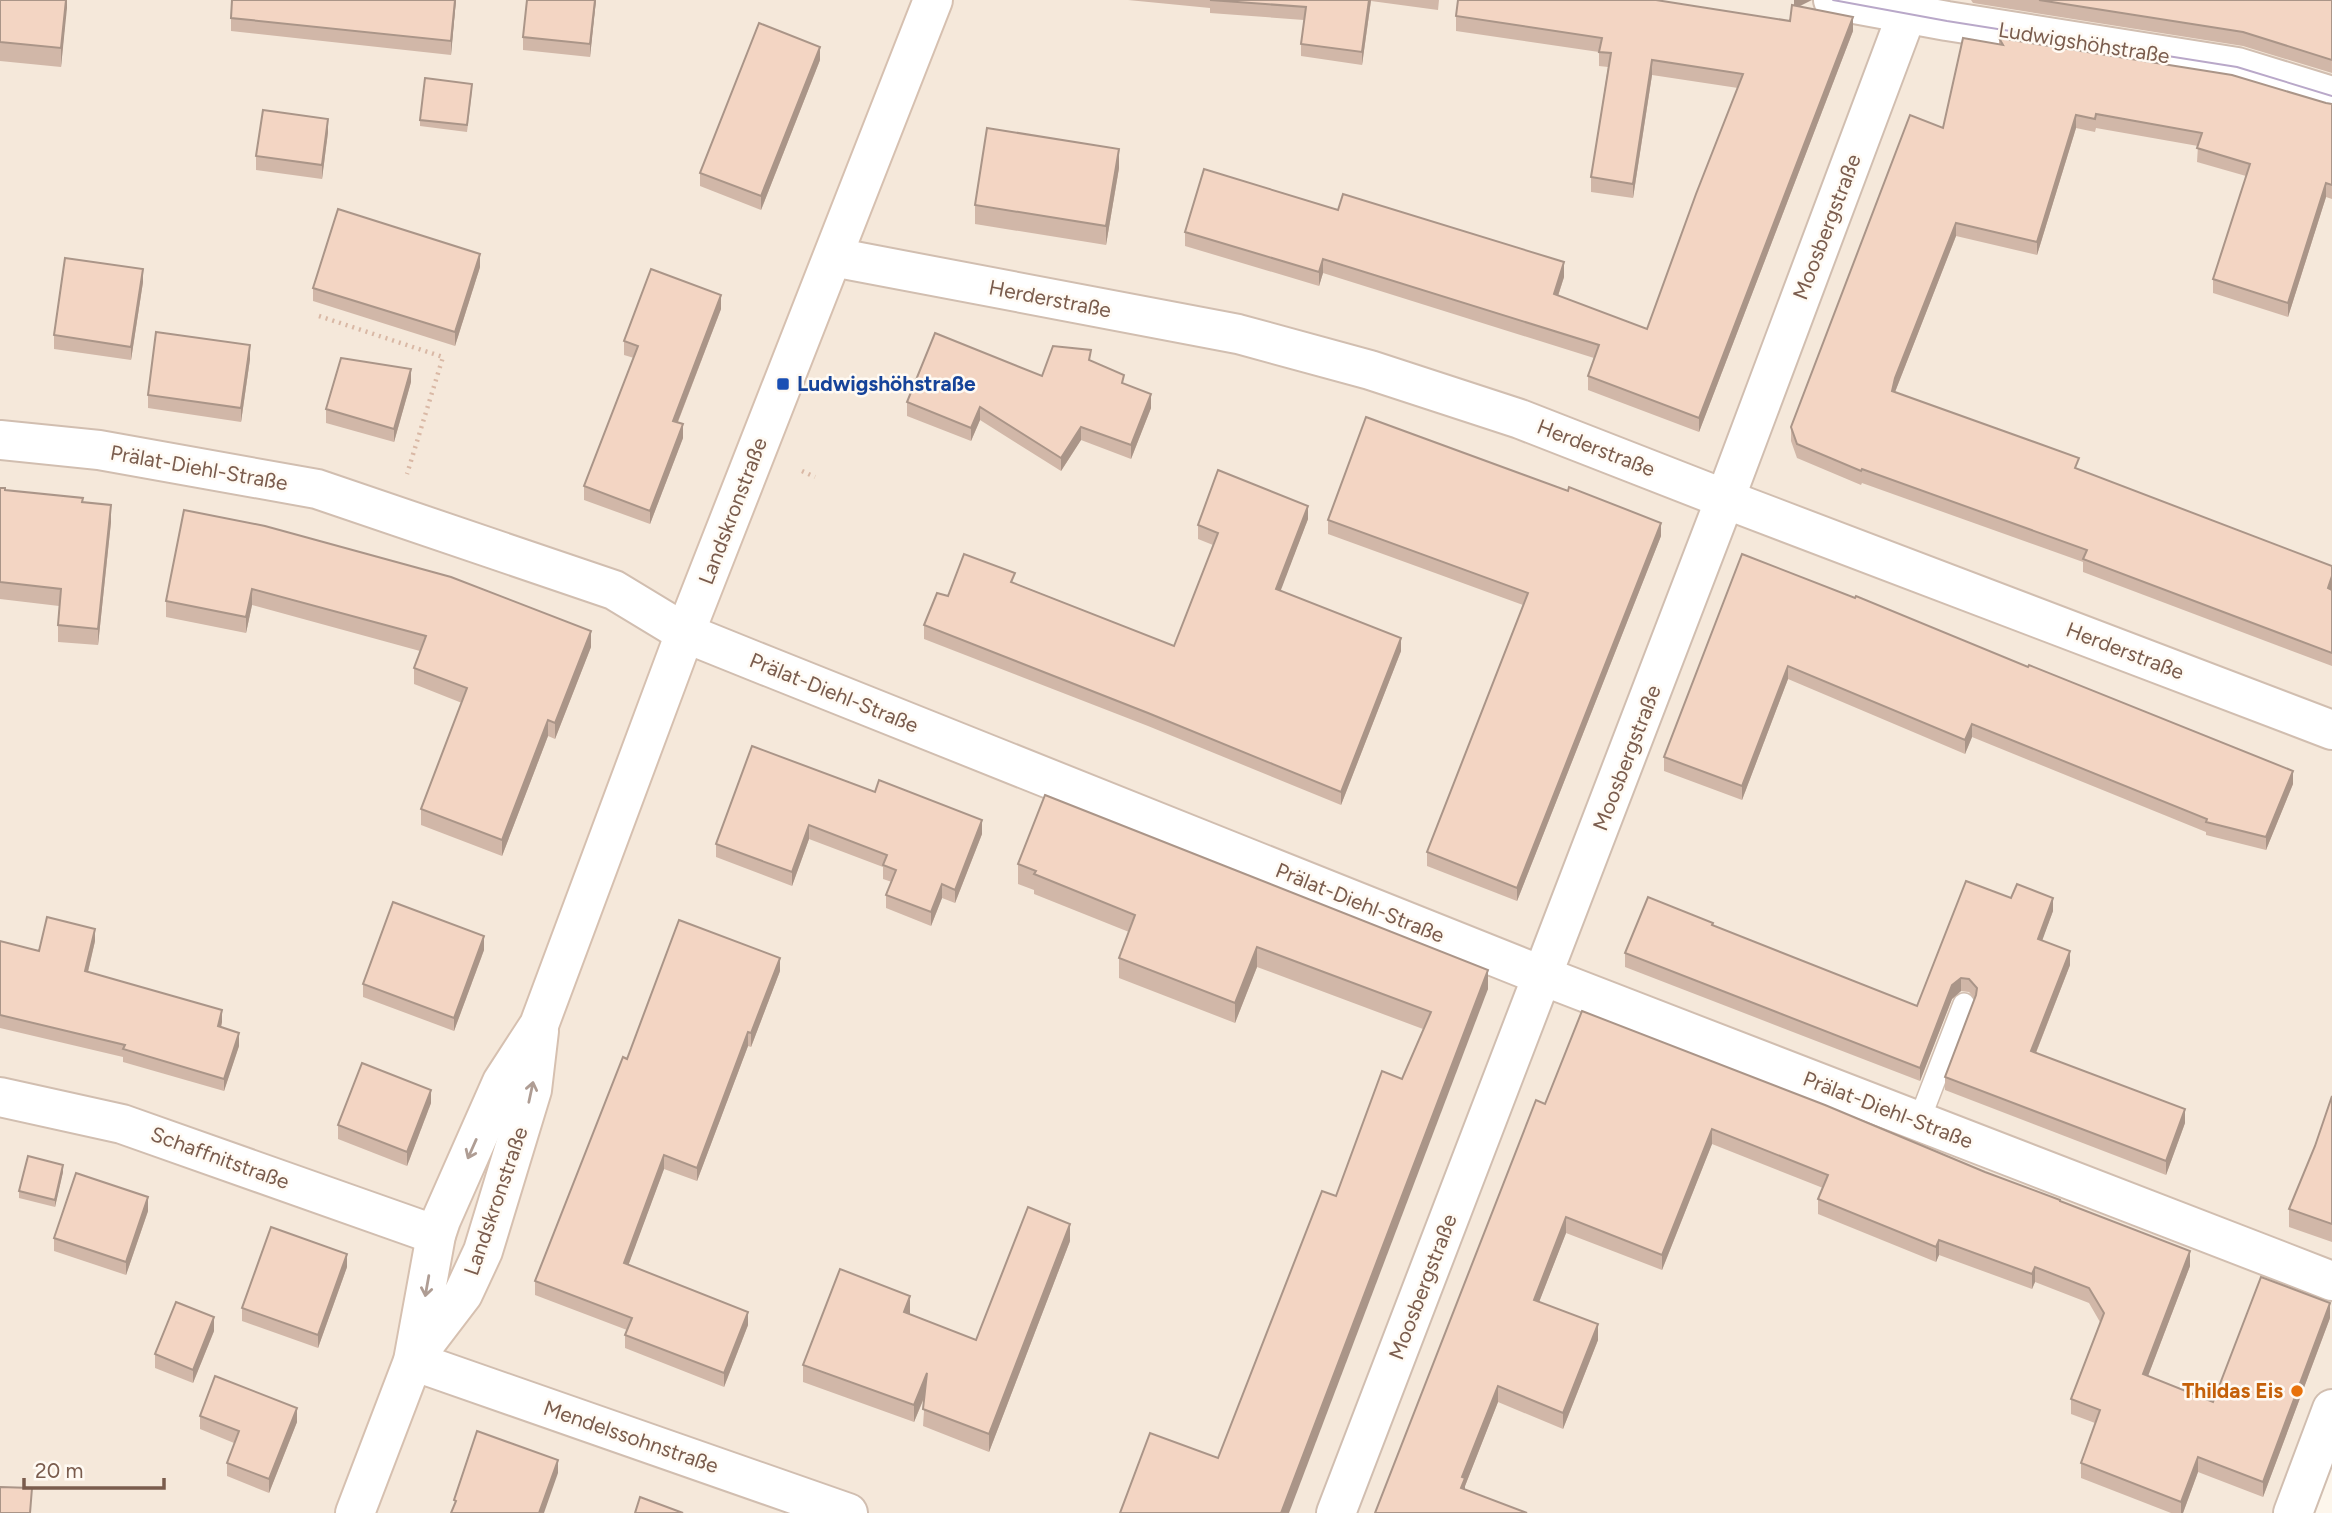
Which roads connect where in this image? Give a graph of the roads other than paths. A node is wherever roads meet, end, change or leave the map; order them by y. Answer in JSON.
{"nodes":[{"id":1,"x":933,"y":0,"type":"edge"},
{"id":2,"x":1833,"y":0,"type":"edge"},
{"id":3,"x":1910,"y":7,"type":"edge"},
{"id":4,"x":2332,"y":96,"type":"edge"},
{"id":5,"x":833,"y":257,"type":"junction"},
{"id":6,"x":0,"y":440,"type":"edge"},
{"id":7,"x":1725,"y":499,"type":"junction"},
{"id":8,"x":685,"y":633,"type":"junction"},
{"id":9,"x":2332,"y":730,"type":"edge"},
{"id":10,"x":1543,"y":976,"type":"junction"},
{"id":11,"x":1964,"y":1004,"type":"dead end"},
{"id":12,"x":539,"y":1025,"type":"junction"},
{"id":13,"x":0,"y":1097,"type":"edge"},
{"id":14,"x":1919,"y":1121,"type":"junction"},
{"id":15,"x":436,"y":1235,"type":"junction"},
{"id":16,"x":2332,"y":1281,"type":"edge"},
{"id":17,"x":413,"y":1360,"type":"junction"},
{"id":18,"x":2332,"y":1409,"type":"edge"},
{"id":19,"x":355,"y":1513,"type":"edge"},
{"id":20,"x":848,"y":1513,"type":"edge"},
{"id":21,"x":1335,"y":1513,"type":"edge"},
{"id":22,"x":2293,"y":1513,"type":"edge"}],
"edges":[{"from":1,"to":5,"type":"street","name":"Landskronstraße"},
{"from":2,"to":3,"type":"street","name":"Ludwigshöhstraße"},
{"from":3,"to":4,"type":"street","name":"Ludwigshöhstraße"},
{"from":3,"to":7,"type":"street","name":"Moosbergstraße"},
{"from":5,"to":7,"type":"street","name":"Herderstraße"},
{"from":5,"to":8,"type":"street","name":"Landskronstraße"},
{"from":6,"to":8,"type":"street","name":"Prälat-Diehl-Straße"},
{"from":7,"to":9,"type":"street","name":"Herderstraße"},
{"from":7,"to":10,"type":"street","name":"Moosbergstraße"},
{"from":8,"to":10,"type":"street","name":"Prälat-Diehl-Straße"},
{"from":8,"to":12,"type":"street","name":"Landskronstraße"},
{"from":10,"to":14,"type":"street","name":"Prälat-Diehl-Straße"},
{"from":10,"to":21,"type":"street","name":"Moosbergstraße"},
{"from":11,"to":14,"type":"lane"},
{"from":12,"to":15,"type":"street","name":"Landskronstraße","one_way":true},
{"from":17,"to":12,"type":"street","name":"Landskronstraße","one_way":true},
{"from":13,"to":15,"type":"street","name":"Schaffnitstraße"},
{"from":14,"to":16,"type":"street","name":"Prälat-Diehl-Straße"},
{"from":15,"to":17,"type":"street","name":"Landskronstraße","one_way":true},
{"from":17,"to":19,"type":"street","name":"Landskronstraße"},
{"from":17,"to":20,"type":"street","name":"Mendelssohnstraße"},
{"from":18,"to":22,"type":"street"}]}
